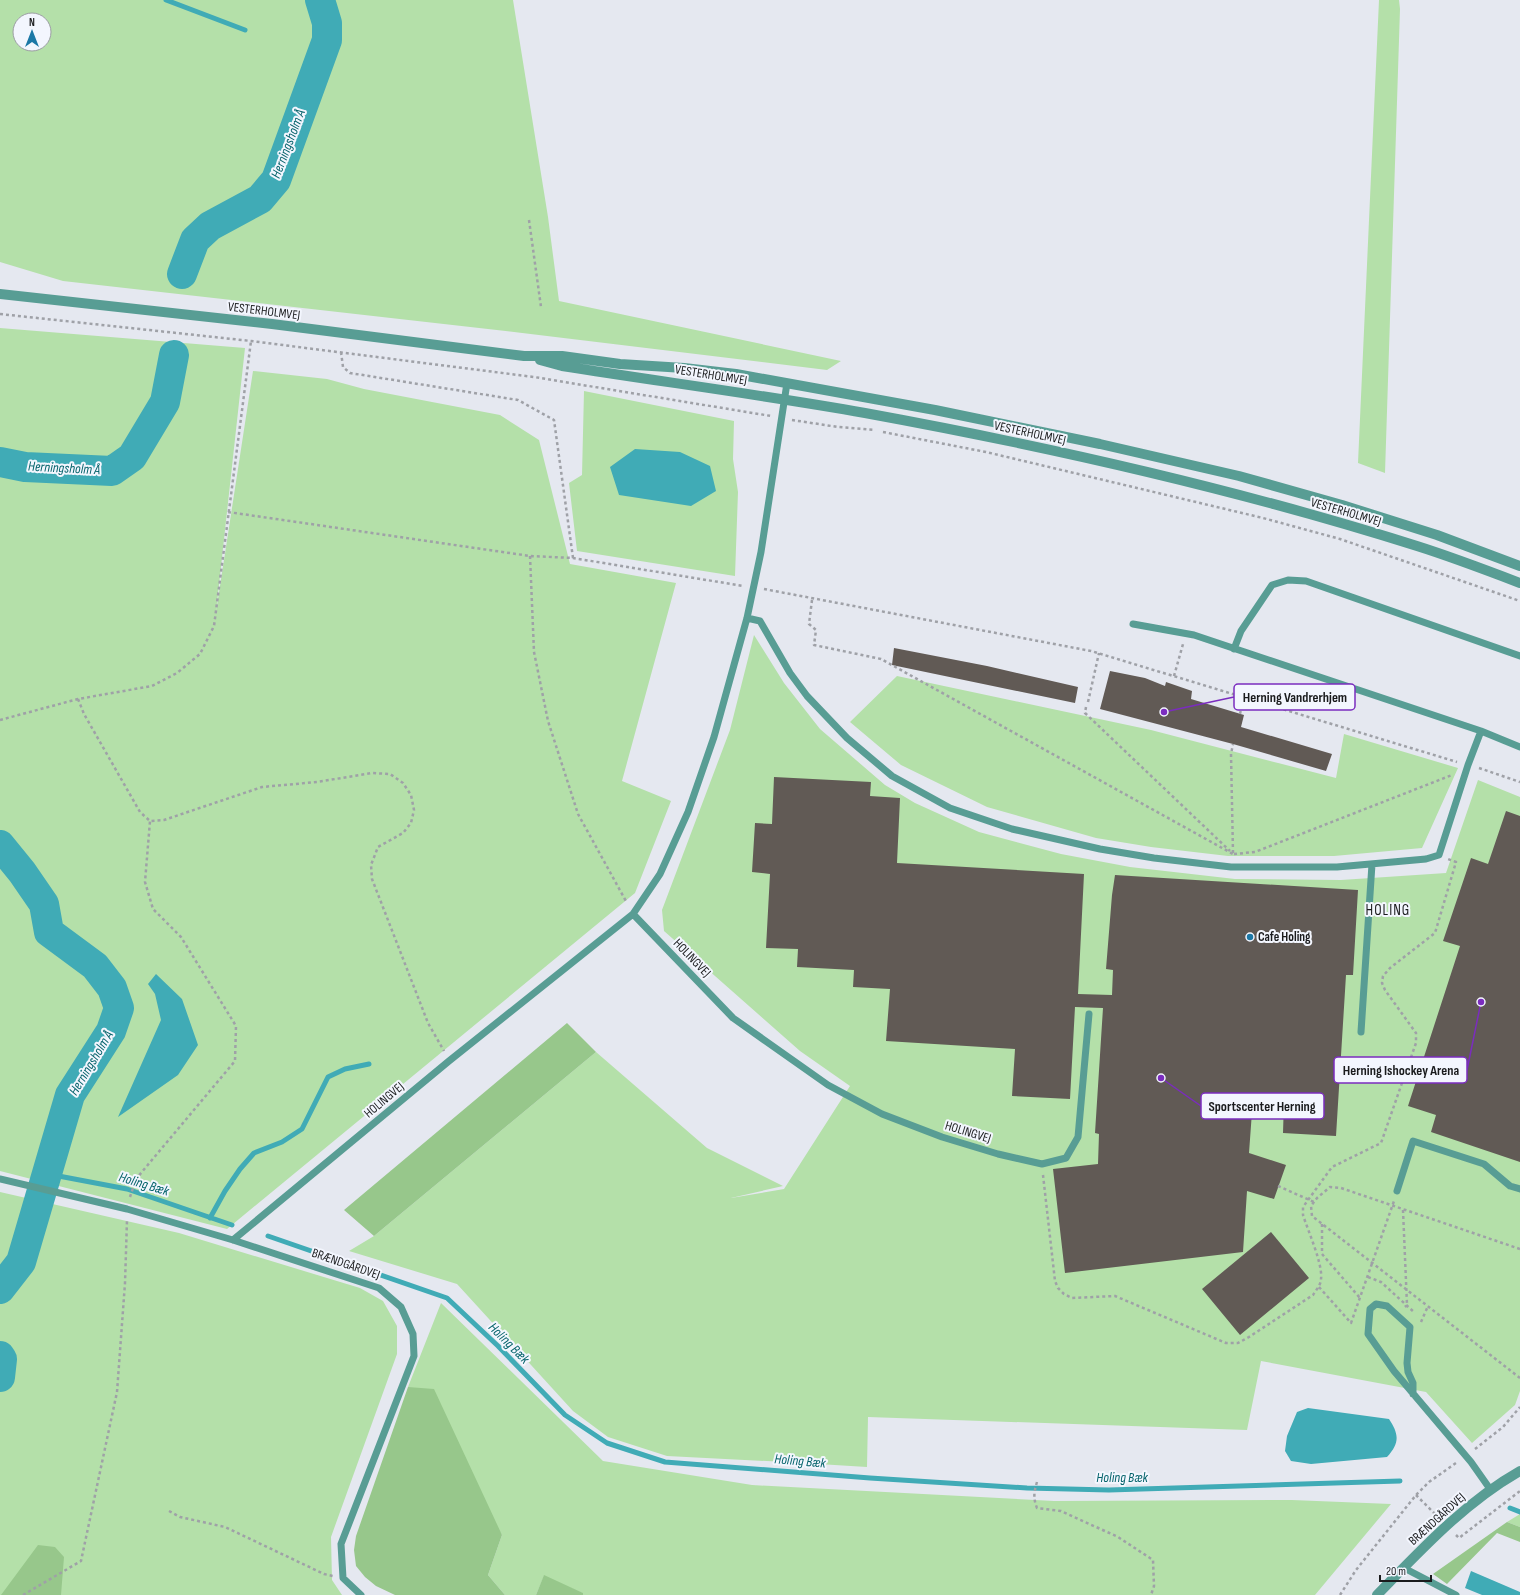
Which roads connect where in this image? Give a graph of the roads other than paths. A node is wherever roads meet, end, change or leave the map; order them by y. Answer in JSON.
{"nodes":[{"id":1,"x":0,"y":294,"type":"edge"},
{"id":2,"x":524,"y":356,"type":"junction"},
{"id":3,"x":788,"y":382,"type":"junction"},
{"id":4,"x":785,"y":400,"type":"junction"},
{"id":5,"x":1520,"y":566,"type":"edge"},
{"id":6,"x":1520,"y":583,"type":"edge"},
{"id":7,"x":747,"y":618,"type":"junction"},
{"id":8,"x":1133,"y":624,"type":"dead end"},
{"id":9,"x":1234,"y":649,"type":"junction"},
{"id":10,"x":1520,"y":656,"type":"edge"},
{"id":11,"x":1481,"y":731,"type":"junction"},
{"id":12,"x":1520,"y":747,"type":"edge"},
{"id":13,"x":1372,"y":864,"type":"junction"},
{"id":14,"x":633,"y":914,"type":"junction"},
{"id":15,"x":1089,"y":1014,"type":"dead end"},
{"id":16,"x":1361,"y":1032,"type":"dead end"},
{"id":17,"x":0,"y":1179,"type":"edge"},
{"id":18,"x":1520,"y":1189,"type":"edge"},
{"id":19,"x":1397,"y":1191,"type":"road end"},
{"id":20,"x":233,"y":1240,"type":"junction"},
{"id":21,"x":1413,"y":1394,"type":"junction"},
{"id":22,"x":1520,"y":1471,"type":"edge"},
{"id":23,"x":1490,"y":1489,"type":"junction"},
{"id":24,"x":1404,"y":1568,"type":"junction"},
{"id":25,"x":361,"y":1595,"type":"edge"},
{"id":26,"x":1377,"y":1595,"type":"edge"},
{"id":27,"x":1456,"y":1595,"type":"edge"}],
"edges":[{"from":1,"to":2,"type":"street","name":"VESTERHOLMVEJ"},
{"from":2,"to":3,"type":"street","name":"VESTERHOLMVEJ"},
{"from":2,"to":4,"type":"street","name":"VESTERHOLMVEJ"},
{"from":3,"to":4,"type":"lane"},
{"from":3,"to":5,"type":"street","name":"VESTERHOLMVEJ"},
{"from":4,"to":6,"type":"street","name":"VESTERHOLMVEJ"},
{"from":4,"to":7,"type":"lane"},
{"from":7,"to":13,"type":"lane"},
{"from":7,"to":14,"type":"lane"},
{"from":8,"to":9,"type":"lane"},
{"from":9,"to":10,"type":"lane"},
{"from":9,"to":11,"type":"lane"},
{"from":11,"to":12,"type":"lane"},
{"from":11,"to":13,"type":"lane"},
{"from":13,"to":16,"type":"lane"},
{"from":14,"to":15,"type":"lane","name":"HOLINGVEJ"},
{"from":14,"to":20,"type":"lane","name":"HOLINGVEJ"},
{"from":17,"to":20,"type":"lane","name":"BRÆNDGÅRDVEJ"},
{"from":18,"to":19,"type":"lane"},
{"from":20,"to":25,"type":"lane","name":"BRÆNDGÅRDVEJ"},
{"from":21,"to":21,"type":"lane"},
{"from":21,"to":23,"type":"lane"},
{"from":22,"to":23,"type":"street","name":"BRÆNDGÅRDVEJ"},
{"from":23,"to":24,"type":"street","name":"BRÆNDGÅRDVEJ"},
{"from":24,"to":26,"type":"street","name":"BRÆNDGÅRDVEJ"},
{"from":24,"to":27,"type":"lane"}]}
